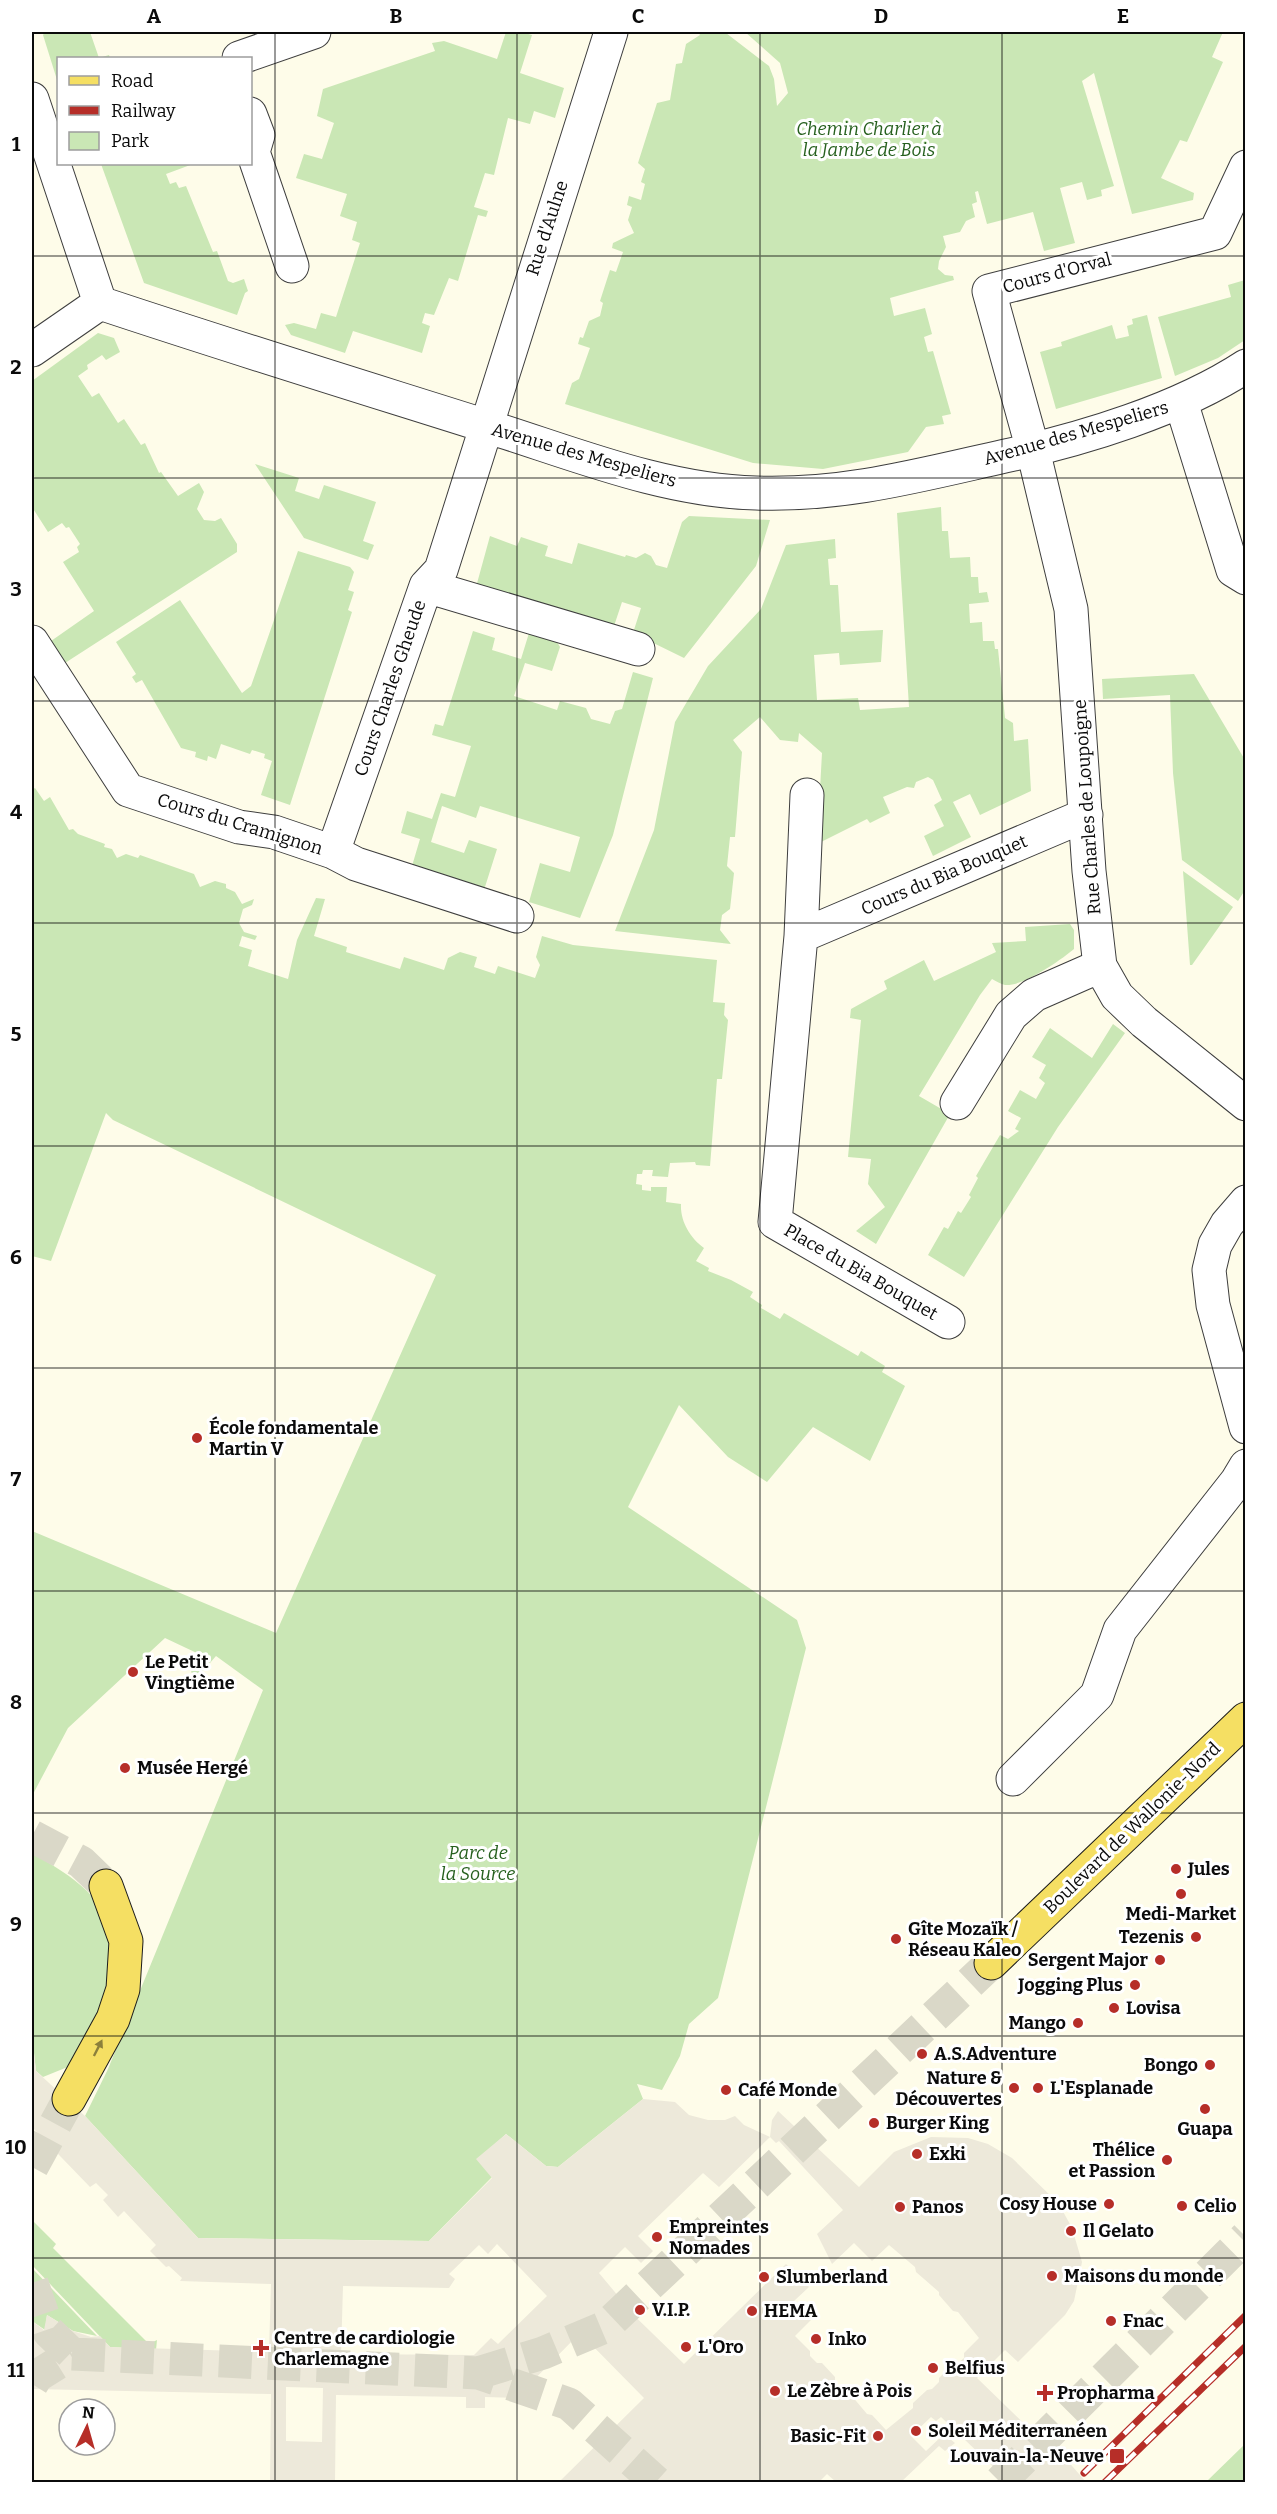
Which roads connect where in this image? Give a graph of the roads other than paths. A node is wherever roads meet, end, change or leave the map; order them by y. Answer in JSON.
{"nodes":[{"id":1,"x":314,"y":32,"type":"edge"},
{"id":2,"x":610,"y":32,"type":"edge"},
{"id":3,"x":242,"y":57,"type":"edge"},
{"id":4,"x":32,"y":99,"type":"edge"},
{"id":5,"x":252,"y":119,"type":"edge"},
{"id":6,"x":1245,"y":168,"type":"edge"},
{"id":7,"x":292,"y":266,"type":"dead end"},
{"id":8,"x":100,"y":303,"type":"junction"},
{"id":9,"x":32,"y":350,"type":"edge"},
{"id":10,"x":1245,"y":366,"type":"edge"},
{"id":11,"x":1180,"y":402,"type":"junction"},
{"id":12,"x":485,"y":426,"type":"junction"},
{"id":13,"x":1033,"y":450,"type":"junction"},
{"id":14,"x":1245,"y":578,"type":"edge"},
{"id":15,"x":426,"y":586,"type":"junction"},
{"id":16,"x":32,"y":642,"type":"edge"},
{"id":17,"x":638,"y":649,"type":"dead end"},
{"id":18,"x":807,"y":795,"type":"dead end"},
{"id":19,"x":1086,"y":815,"type":"junction"},
{"id":20,"x":333,"y":852,"type":"junction"},
{"id":21,"x":517,"y":916,"type":"dead end"},
{"id":22,"x":801,"y":936,"type":"junction"},
{"id":23,"x":1100,"y":966,"type":"junction"},
{"id":24,"x":957,"y":1103,"type":"dead end"},
{"id":25,"x":1245,"y":1104,"type":"edge"},
{"id":26,"x":1245,"y":1202,"type":"edge"},
{"id":27,"x":948,"y":1322,"type":"dead end"},
{"id":28,"x":1245,"y":1427,"type":"edge"},
{"id":29,"x":1245,"y":1466,"type":"edge"},
{"id":30,"x":1245,"y":1719,"type":"edge"},
{"id":31,"x":1014,"y":1779,"type":"dead end"},
{"id":32,"x":106,"y":1886,"type":"tunnel mouth"},
{"id":33,"x":992,"y":1963,"type":"tunnel mouth"},
{"id":34,"x":69,"y":2099,"type":"tunnel mouth"}],
"edges":[{"from":1,"to":3,"type":"street"},
{"from":2,"to":12,"type":"street","name":"Rue d'Aulne"},
{"from":4,"to":8,"type":"street"},
{"from":5,"to":7,"type":"street"},
{"from":6,"to":13,"type":"street","name":"Cours d'Orval"},
{"from":8,"to":9,"type":"street"},
{"from":8,"to":12,"type":"street","name":"Avenue des Mespeliers"},
{"from":10,"to":11,"type":"street","name":"Avenue des Mespeliers"},
{"from":11,"to":13,"type":"street","name":"Avenue des Mespeliers"},
{"from":11,"to":14,"type":"street"},
{"from":12,"to":13,"type":"street","name":"Avenue des Mespeliers"},
{"from":12,"to":15,"type":"street","name":"Cours Charles Gheude"},
{"from":13,"to":19,"type":"street","name":"Rue Charles de Loupoigne"},
{"from":15,"to":17,"type":"street"},
{"from":15,"to":20,"type":"street","name":"Cours Charles Gheude"},
{"from":16,"to":20,"type":"street","name":"Cours du Cramignon"},
{"from":18,"to":22,"type":"street"},
{"from":19,"to":22,"type":"street","name":"Cours du Bia Bouquet"},
{"from":19,"to":23,"type":"street","name":"Rue Charles de Loupoigne"},
{"from":20,"to":21,"type":"street","name":"Cours du Cramignon"},
{"from":22,"to":27,"type":"street","name":"Place du Bia Bouquet"},
{"from":23,"to":24,"type":"street"},
{"from":23,"to":25,"type":"street","name":"Rue Charles de Loupoigne"},
{"from":26,"to":28,"type":"street"},
{"from":29,"to":31,"type":"street"},
{"from":30,"to":33,"type":"main road","name":"Boulevard de Wallonie-Nord"},
{"from":34,"to":32,"type":"main road","one_way":true}]}
